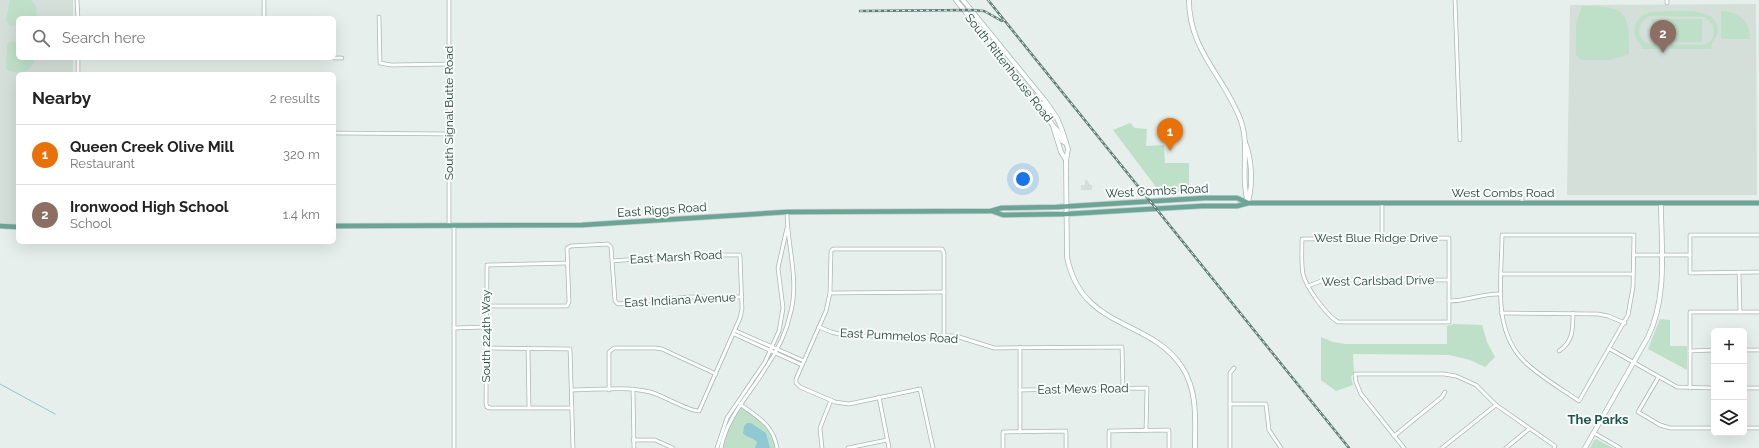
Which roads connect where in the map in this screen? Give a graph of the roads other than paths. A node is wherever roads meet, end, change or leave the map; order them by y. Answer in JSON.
{"nodes":[{"id":1,"x":78,"y":0,"type":"edge"},
{"id":2,"x":264,"y":0,"type":"edge"},
{"id":3,"x":449,"y":0,"type":"edge"},
{"id":4,"x":956,"y":0,"type":"edge"},
{"id":5,"x":963,"y":0,"type":"edge"},
{"id":6,"x":1188,"y":0,"type":"edge"},
{"id":7,"x":1455,"y":0,"type":"edge"},
{"id":8,"x":78,"y":16,"type":"edge"},
{"id":9,"x":264,"y":16,"type":"edge"},
{"id":10,"x":379,"y":17,"type":"dead end"},
{"id":11,"x":336,"y":58,"type":"edge"},
{"id":12,"x":342,"y":58,"type":"dead end"},
{"id":13,"x":78,"y":60,"type":"edge"},
{"id":14,"x":449,"y":64,"type":"junction"},
{"id":15,"x":78,"y":72,"type":"edge"},
{"id":16,"x":1039,"y":103,"type":"junction"},
{"id":17,"x":1058,"y":121,"type":"junction"},
{"id":18,"x":1053,"y":126,"type":"junction"},
{"id":19,"x":336,"y":133,"type":"edge"},
{"id":20,"x":450,"y":134,"type":"junction"},
{"id":21,"x":1460,"y":140,"type":"dead end"},
{"id":22,"x":1066,"y":143,"type":"junction"},
{"id":23,"x":1066,"y":160,"type":"junction"},
{"id":24,"x":1522,"y":196,"type":"dead end"},
{"id":25,"x":1248,"y":203,"type":"junction"},
{"id":26,"x":1382,"y":203,"type":"junction"},
{"id":27,"x":1522,"y":203,"type":"junction"},
{"id":28,"x":1661,"y":203,"type":"junction"},
{"id":29,"x":1759,"y":203,"type":"edge"},
{"id":30,"x":1066,"y":206,"type":"junction"},
{"id":31,"x":991,"y":211,"type":"junction"},
{"id":32,"x":787,"y":212,"type":"junction"},
{"id":33,"x":1066,"y":214,"type":"junction"},
{"id":34,"x":452,"y":225,"type":"junction"},
{"id":35,"x":0,"y":226,"type":"edge"},
{"id":36,"x":336,"y":226,"type":"edge"},
{"id":37,"x":16,"y":227,"type":"edge"},
{"id":38,"x":787,"y":228,"type":"junction"},
{"id":39,"x":1759,"y":235,"type":"edge"},
{"id":40,"x":1382,"y":238,"type":"junction"},
{"id":41,"x":1634,"y":255,"type":"junction"},
{"id":42,"x":1661,"y":255,"type":"junction"},
{"id":43,"x":1690,"y":255,"type":"junction"},
{"id":44,"x":612,"y":261,"type":"junction"},
{"id":45,"x":568,"y":263,"type":"junction"},
{"id":46,"x":1740,"y":272,"type":"junction"},
{"id":47,"x":1759,"y":272,"type":"edge"},
{"id":48,"x":1502,"y":274,"type":"junction"},
{"id":49,"x":1634,"y":274,"type":"junction"},
{"id":50,"x":1449,"y":280,"type":"junction"},
{"id":51,"x":1308,"y":286,"type":"junction"},
{"id":52,"x":944,"y":292,"type":"junction"},
{"id":53,"x":830,"y":293,"type":"junction"},
{"id":54,"x":1501,"y":294,"type":"junction"},
{"id":55,"x":742,"y":297,"type":"junction"},
{"id":56,"x":1449,"y":301,"type":"junction"},
{"id":57,"x":486,"y":306,"type":"junction"},
{"id":58,"x":1740,"y":312,"type":"junction"},
{"id":59,"x":1759,"y":312,"type":"edge"},
{"id":60,"x":1502,"y":313,"type":"junction"},
{"id":61,"x":1573,"y":313,"type":"junction"},
{"id":62,"x":1624,"y":323,"type":"junction"},
{"id":63,"x":486,"y":327,"type":"junction"},
{"id":64,"x":819,"y":327,"type":"junction"},
{"id":65,"x":454,"y":328,"type":"junction"},
{"id":66,"x":735,"y":332,"type":"junction"},
{"id":67,"x":944,"y":336,"type":"junction"},
{"id":68,"x":772,"y":347,"type":"junction"},
{"id":69,"x":1020,"y":347,"type":"junction"},
{"id":70,"x":486,"y":348,"type":"junction"},
{"id":71,"x":528,"y":348,"type":"junction"},
{"id":72,"x":777,"y":349,"type":"junction"},
{"id":73,"x":1610,"y":349,"type":"junction"},
{"id":74,"x":1711,"y":350,"type":"edge"},
{"id":75,"x":1747,"y":350,"type":"edge"},
{"id":76,"x":1759,"y":350,"type":"edge"},
{"id":77,"x":771,"y":351,"type":"junction"},
{"id":78,"x":1559,"y":351,"type":"dead end"},
{"id":79,"x":1690,"y":351,"type":"junction"},
{"id":80,"x":775,"y":353,"type":"junction"},
{"id":81,"x":804,"y":361,"type":"junction"},
{"id":82,"x":1634,"y":363,"type":"junction"},
{"id":83,"x":802,"y":365,"type":"junction"},
{"id":84,"x":1234,"y":368,"type":"dead end"},
{"id":85,"x":716,"y":374,"type":"junction"},
{"id":86,"x":1658,"y":378,"type":"junction"},
{"id":87,"x":1690,"y":388,"type":"junction"},
{"id":88,"x":1711,"y":388,"type":"edge"},
{"id":89,"x":1747,"y":388,"type":"edge"},
{"id":90,"x":1759,"y":388,"type":"edge"},
{"id":91,"x":1123,"y":389,"type":"junction"},
{"id":92,"x":572,"y":390,"type":"junction"},
{"id":93,"x":609,"y":390,"type":"junction"},
{"id":94,"x":633,"y":390,"type":"junction"},
{"id":95,"x":1020,"y":390,"type":"junction"},
{"id":96,"x":1445,"y":392,"type":"dead end"},
{"id":97,"x":879,"y":397,"type":"junction"},
{"id":98,"x":831,"y":400,"type":"junction"},
{"id":99,"x":737,"y":402,"type":"junction"},
{"id":100,"x":740,"y":404,"type":"junction"},
{"id":101,"x":1230,"y":404,"type":"junction"},
{"id":102,"x":1496,"y":405,"type":"junction"},
{"id":103,"x":529,"y":408,"type":"junction"},
{"id":104,"x":572,"y":408,"type":"junction"},
{"id":105,"x":1711,"y":428,"type":"edge"},
{"id":106,"x":1747,"y":428,"type":"edge"},
{"id":107,"x":1759,"y":428,"type":"edge"},
{"id":108,"x":1529,"y":429,"type":"junction"},
{"id":109,"x":1146,"y":430,"type":"junction"},
{"id":110,"x":1020,"y":432,"type":"junction"},
{"id":111,"x":1594,"y":433,"type":"junction"},
{"id":112,"x":1394,"y":436,"type":"junction"},
{"id":113,"x":633,"y":440,"type":"junction"},
{"id":114,"x":887,"y":440,"type":"junction"},
{"id":115,"x":1554,"y":447,"type":"edge"},
{"id":116,"x":454,"y":448,"type":"edge"},
{"id":117,"x":573,"y":448,"type":"edge"},
{"id":118,"x":634,"y":448,"type":"edge"},
{"id":119,"x":673,"y":448,"type":"edge"},
{"id":120,"x":716,"y":448,"type":"edge"},
{"id":121,"x":721,"y":448,"type":"edge"},
{"id":122,"x":778,"y":448,"type":"edge"},
{"id":123,"x":822,"y":448,"type":"edge"},
{"id":124,"x":848,"y":448,"type":"edge"},
{"id":125,"x":889,"y":448,"type":"edge"},
{"id":126,"x":933,"y":448,"type":"edge"},
{"id":127,"x":1003,"y":448,"type":"edge"},
{"id":128,"x":1066,"y":448,"type":"edge"},
{"id":129,"x":1108,"y":448,"type":"edge"},
{"id":130,"x":1170,"y":448,"type":"edge"},
{"id":131,"x":1195,"y":448,"type":"edge"},
{"id":132,"x":1230,"y":448,"type":"edge"},
{"id":133,"x":1280,"y":448,"type":"edge"},
{"id":134,"x":1404,"y":448,"type":"edge"},
{"id":135,"x":1442,"y":448,"type":"edge"},
{"id":136,"x":1506,"y":448,"type":"edge"},
{"id":137,"x":1585,"y":448,"type":"edge"},
{"id":138,"x":1620,"y":448,"type":"edge"}],
"edges":[{"from":1,"to":8,"type":"street"},
{"from":2,"to":9,"type":"street"},
{"from":3,"to":14,"type":"street","name":"South Signal Butte Road"},
{"from":4,"to":16,"type":"main road","name":"South Rittenhouse Road"},
{"from":5,"to":17,"type":"main road","name":"South Rittenhouse Road"},
{"from":6,"to":25,"type":"main road"},
{"from":7,"to":21,"type":"street"},
{"from":10,"to":14,"type":"street"},
{"from":11,"to":12,"type":"street"},
{"from":13,"to":15,"type":"street"},
{"from":14,"to":20,"type":"street","name":"South Signal Butte Road"},
{"from":16,"to":17,"type":"main road"},
{"from":16,"to":18,"type":"main road","name":"South Rittenhouse Road"},
{"from":17,"to":22,"type":"main road","name":"South Rittenhouse Road"},
{"from":18,"to":22,"type":"main road"},
{"from":18,"to":23,"type":"main road","name":"South Rittenhouse Road"},
{"from":19,"to":20,"type":"street"},
{"from":20,"to":34,"type":"street","name":"South Signal Butte Road"},
{"from":22,"to":23,"type":"main road","name":"South Rittenhouse Road"},
{"from":23,"to":30,"type":"main road","name":"South Rittenhouse Road"},
{"from":24,"to":27,"type":"street"},
{"from":25,"to":26,"type":"main road","name":"West Combs Road"},
{"from":25,"to":30,"type":"main road","name":"West Combs Road"},
{"from":25,"to":33,"type":"main road","name":"West Combs Road"},
{"from":26,"to":27,"type":"main road","name":"West Combs Road"},
{"from":26,"to":40,"type":"street"},
{"from":27,"to":28,"type":"main road","name":"West Combs Road"},
{"from":28,"to":29,"type":"main road","name":"West Combs Road"},
{"from":28,"to":42,"type":"main road"},
{"from":30,"to":31,"type":"main road","name":"East Riggs Road"},
{"from":30,"to":33,"type":"main road","name":"South Rittenhouse Road"},
{"from":31,"to":32,"type":"main road","name":"East Riggs Road"},
{"from":31,"to":33,"type":"main road","name":"East Riggs Road"},
{"from":32,"to":34,"type":"main road","name":"East Riggs Road"},
{"from":32,"to":38,"type":"street"},
{"from":33,"to":131,"type":"main road","name":"South Rittenhouse Road"},
{"from":34,"to":36,"type":"main road","name":"East Riggs Road"},
{"from":34,"to":65,"type":"street","name":"South Signal Butte Road"},
{"from":35,"to":37,"type":"main road"},
{"from":38,"to":68,"type":"street"},
{"from":38,"to":72,"type":"street"},
{"from":39,"to":43,"type":"street"},
{"from":40,"to":50,"type":"street","name":"West Blue Ridge Drive"},
{"from":40,"to":51,"type":"street","name":"West Blue Ridge Drive"},
{"from":41,"to":42,"type":"street"},
{"from":41,"to":48,"type":"street"},
{"from":41,"to":49,"type":"street"},
{"from":42,"to":43,"type":"street"},
{"from":42,"to":82,"type":"main road"},
{"from":43,"to":46,"type":"street"},
{"from":44,"to":45,"type":"street"},
{"from":44,"to":55,"type":"street","name":"East Indiana Avenue"},
{"from":44,"to":55,"type":"street","name":"East Marsh Road"},
{"from":45,"to":57,"type":"street","name":"South 224th Way"},
{"from":45,"to":57,"type":"street"},
{"from":46,"to":47,"type":"street"},
{"from":46,"to":58,"type":"street"},
{"from":48,"to":49,"type":"street"},
{"from":48,"to":54,"type":"street"},
{"from":49,"to":62,"type":"street"},
{"from":50,"to":51,"type":"street","name":"West Carlsbad Drive"},
{"from":50,"to":56,"type":"street"},
{"from":51,"to":56,"type":"street"},
{"from":52,"to":53,"type":"street"},
{"from":52,"to":53,"type":"street"},
{"from":52,"to":67,"type":"street"},
{"from":53,"to":64,"type":"street"},
{"from":54,"to":56,"type":"street"},
{"from":54,"to":60,"type":"street"},
{"from":55,"to":66,"type":"street"},
{"from":57,"to":63,"type":"street","name":"South 224th Way"},
{"from":58,"to":59,"type":"street"},
{"from":58,"to":79,"type":"street"},
{"from":60,"to":61,"type":"street"},
{"from":60,"to":73,"type":"street"},
{"from":61,"to":62,"type":"street"},
{"from":61,"to":78,"type":"street"},
{"from":62,"to":73,"type":"street"},
{"from":63,"to":65,"type":"street"},
{"from":63,"to":70,"type":"street","name":"South 224th Way"},
{"from":64,"to":67,"type":"street","name":"East Pummelos Road"},
{"from":64,"to":81,"type":"street"},
{"from":65,"to":116,"type":"street","name":"South Signal Butte Road"},
{"from":66,"to":68,"type":"street"},
{"from":66,"to":77,"type":"street"},
{"from":66,"to":85,"type":"street"},
{"from":67,"to":69,"type":"street","name":"East Pummelos Road"},
{"from":68,"to":72,"type":"street"},
{"from":68,"to":77,"type":"street"},
{"from":69,"to":91,"type":"street","name":"East Pummelos Road"},
{"from":69,"to":95,"type":"street"},
{"from":70,"to":71,"type":"street"},
{"from":70,"to":103,"type":"street","name":"South 224th Way"},
{"from":71,"to":92,"type":"street"},
{"from":71,"to":103,"type":"street"},
{"from":72,"to":80,"type":"street"},
{"from":72,"to":81,"type":"street"},
{"from":73,"to":82,"type":"street"},
{"from":74,"to":79,"type":"street"},
{"from":75,"to":76,"type":"street"},
{"from":77,"to":80,"type":"street"},
{"from":77,"to":99,"type":"street"},
{"from":79,"to":87,"type":"street"},
{"from":80,"to":83,"type":"street"},
{"from":80,"to":100,"type":"street"},
{"from":81,"to":83,"type":"street"},
{"from":82,"to":86,"type":"street"},
{"from":82,"to":111,"type":"main road"},
{"from":83,"to":98,"type":"street"},
{"from":84,"to":101,"type":"street"},
{"from":85,"to":93,"type":"street"},
{"from":85,"to":94,"type":"street"},
{"from":86,"to":87,"type":"street"},
{"from":86,"to":105,"type":"street"},
{"from":87,"to":88,"type":"street"},
{"from":89,"to":90,"type":"street"},
{"from":91,"to":95,"type":"street","name":"East Mews Road"},
{"from":91,"to":109,"type":"street","name":"East Mews Road"},
{"from":92,"to":93,"type":"street"},
{"from":92,"to":104,"type":"street"},
{"from":93,"to":94,"type":"street"},
{"from":94,"to":113,"type":"street"},
{"from":95,"to":110,"type":"street"},
{"from":96,"to":112,"type":"street"},
{"from":97,"to":98,"type":"street"},
{"from":97,"to":114,"type":"street"},
{"from":97,"to":126,"type":"street"},
{"from":98,"to":123,"type":"street"},
{"from":99,"to":100,"type":"street"},
{"from":99,"to":120,"type":"street"},
{"from":100,"to":121,"type":"street"},
{"from":100,"to":122,"type":"street"},
{"from":101,"to":132,"type":"street"},
{"from":101,"to":133,"type":"street"},
{"from":102,"to":108,"type":"street"},
{"from":102,"to":112,"type":"street"},
{"from":102,"to":135,"type":"street"},
{"from":103,"to":104,"type":"street"},
{"from":104,"to":117,"type":"street"},
{"from":106,"to":107,"type":"street"},
{"from":108,"to":115,"type":"street"},
{"from":108,"to":136,"type":"street"},
{"from":109,"to":129,"type":"street"},
{"from":109,"to":130,"type":"street"},
{"from":110,"to":127,"type":"street"},
{"from":110,"to":128,"type":"street"},
{"from":111,"to":137,"type":"main road"},
{"from":111,"to":138,"type":"street"},
{"from":112,"to":134,"type":"street"},
{"from":113,"to":118,"type":"street"},
{"from":113,"to":119,"type":"street"},
{"from":114,"to":124,"type":"street"},
{"from":114,"to":125,"type":"street"}]}
